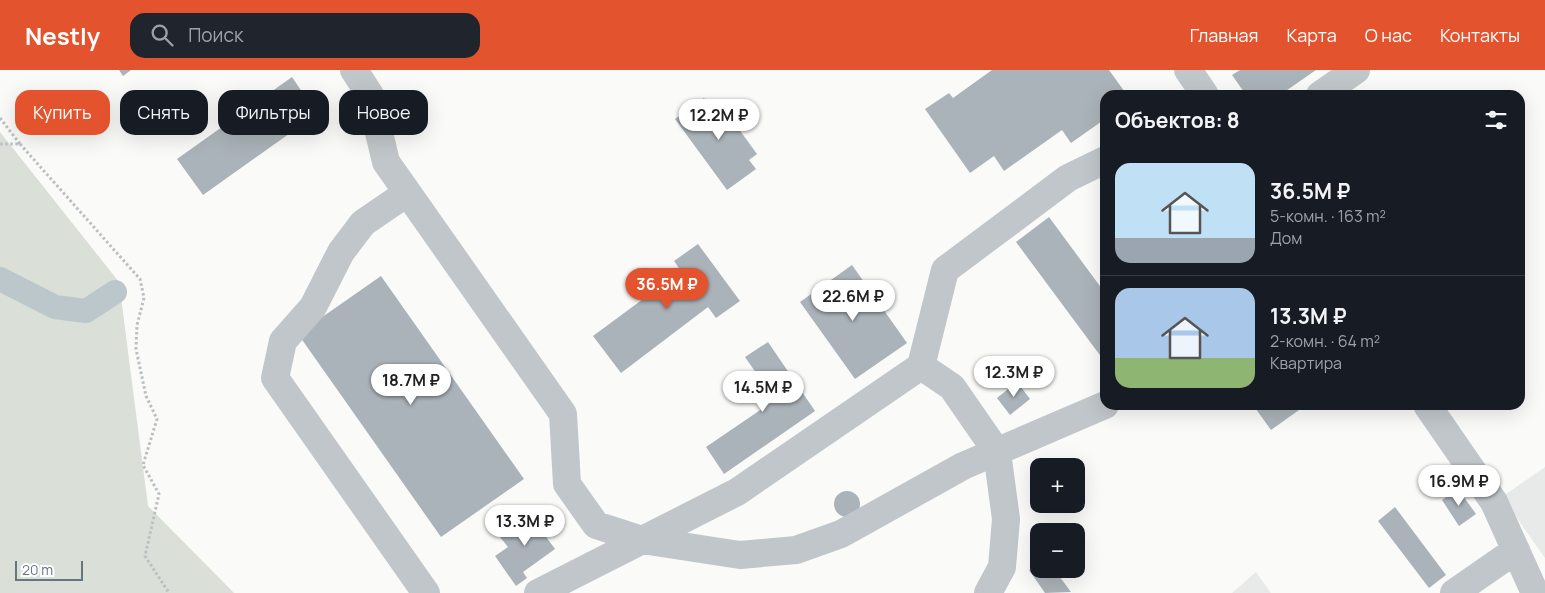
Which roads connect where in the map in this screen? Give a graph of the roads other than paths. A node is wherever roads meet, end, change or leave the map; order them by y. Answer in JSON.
{"nodes":[{"id":1,"x":354,"y":70,"type":"edge"},
{"id":2,"x":1188,"y":70,"type":"edge"},
{"id":3,"x":1356,"y":70,"type":"edge"},
{"id":4,"x":1202,"y":90,"type":"edge"},
{"id":5,"x":1327,"y":90,"type":"edge"},
{"id":6,"x":1100,"y":162,"type":"edge"},
{"id":7,"x":407,"y":193,"type":"junction"},
{"id":8,"x":921,"y":366,"type":"junction"},
{"id":9,"x":1100,"y":407,"type":"edge"},
{"id":10,"x":1430,"y":410,"type":"edge"},
{"id":11,"x":998,"y":452,"type":"junction"},
{"id":12,"x":642,"y":540,"type":"junction"},
{"id":13,"x":1516,"y":550,"type":"junction"},
{"id":14,"x":426,"y":593,"type":"edge"},
{"id":15,"x":538,"y":593,"type":"edge"},
{"id":16,"x":988,"y":593,"type":"edge"},
{"id":17,"x":1454,"y":593,"type":"edge"},
{"id":18,"x":1536,"y":593,"type":"edge"}],
"edges":[{"from":1,"to":7,"type":"lane"},
{"from":2,"to":4,"type":"lane"},
{"from":3,"to":5,"type":"lane"},
{"from":6,"to":8,"type":"lane"},
{"from":7,"to":12,"type":"lane"},
{"from":7,"to":14,"type":"lane"},
{"from":8,"to":11,"type":"lane"},
{"from":8,"to":12,"type":"lane"},
{"from":9,"to":11,"type":"lane"},
{"from":10,"to":13,"type":"lane"},
{"from":11,"to":12,"type":"lane"},
{"from":11,"to":16,"type":"lane"},
{"from":12,"to":15,"type":"lane"},
{"from":13,"to":17,"type":"lane"},
{"from":13,"to":18,"type":"lane"}]}
